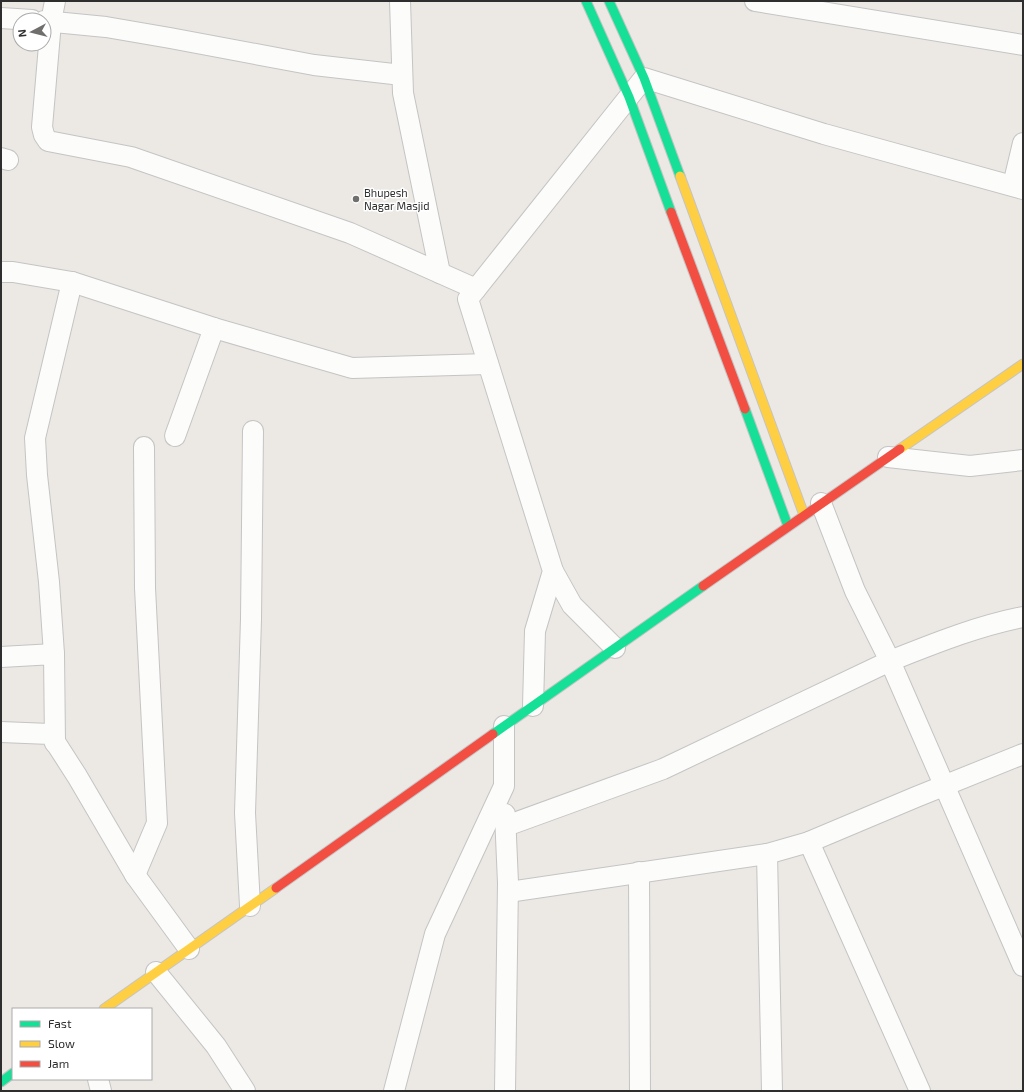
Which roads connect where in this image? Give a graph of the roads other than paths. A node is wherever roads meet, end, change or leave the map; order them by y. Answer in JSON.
{"nodes":[{"id":1,"x":55,"y":1,"type":"edge"},
{"id":2,"x":400,"y":1,"type":"edge"},
{"id":3,"x":586,"y":1,"type":"edge"},
{"id":4,"x":609,"y":1,"type":"edge"},
{"id":5,"x":755,"y":1,"type":"edge"},
{"id":6,"x":823,"y":6,"type":"edge"},
{"id":7,"x":48,"y":12,"type":"edge"},
{"id":8,"x":1,"y":18,"type":"edge"},
{"id":9,"x":12,"y":19,"type":"edge"},
{"id":10,"x":52,"y":22,"type":"edge"},
{"id":11,"x":1023,"y":45,"type":"edge"},
{"id":12,"x":42,"y":52,"type":"edge"},
{"id":13,"x":402,"y":74,"type":"junction"},
{"id":14,"x":644,"y":78,"type":"junction"},
{"id":15,"x":629,"y":97,"type":"junction"},
{"id":16,"x":1023,"y":143,"type":"edge"},
{"id":17,"x":1018,"y":187,"type":"edge"},
{"id":18,"x":1,"y":272,"type":"edge"},
{"id":19,"x":440,"y":273,"type":"junction"},
{"id":20,"x":72,"y":282,"type":"junction"},
{"id":21,"x":476,"y":289,"type":"junction"},
{"id":22,"x":214,"y":328,"type":"junction"},
{"id":23,"x":488,"y":364,"type":"junction"},
{"id":24,"x":1023,"y":364,"type":"edge"},
{"id":25,"x":252,"y":431,"type":"dead end"},
{"id":26,"x":175,"y":436,"type":"dead end"},
{"id":27,"x":144,"y":447,"type":"dead end"},
{"id":28,"x":888,"y":457,"type":"junction"},
{"id":29,"x":1023,"y":460,"type":"edge"},
{"id":30,"x":821,"y":503,"type":"junction"},
{"id":31,"x":804,"y":515,"type":"junction"},
{"id":32,"x":788,"y":526,"type":"junction"},
{"id":33,"x":552,"y":572,"type":"junction"},
{"id":34,"x":1023,"y":617,"type":"edge"},
{"id":35,"x":615,"y":648,"type":"junction"},
{"id":36,"x":54,"y":654,"type":"junction"},
{"id":37,"x":1,"y":657,"type":"edge"},
{"id":38,"x":890,"y":661,"type":"junction"},
{"id":39,"x":533,"y":706,"type":"junction"},
{"id":40,"x":504,"y":726,"type":"junction"},
{"id":41,"x":1,"y":732,"type":"edge"},
{"id":42,"x":55,"y":743,"type":"junction"},
{"id":43,"x":1023,"y":754,"type":"edge"},
{"id":44,"x":504,"y":786,"type":"junction"},
{"id":45,"x":945,"y":786,"type":"junction"},
{"id":46,"x":506,"y":826,"type":"junction"},
{"id":47,"x":809,"y":842,"type":"junction"},
{"id":48,"x":767,"y":854,"type":"junction"},
{"id":49,"x":639,"y":872,"type":"junction"},
{"id":50,"x":135,"y":875,"type":"junction"},
{"id":51,"x":508,"y":892,"type":"junction"},
{"id":52,"x":250,"y":906,"type":"junction"},
{"id":53,"x":189,"y":949,"type":"junction"},
{"id":54,"x":1023,"y":966,"type":"edge"},
{"id":55,"x":156,"y":972,"type":"junction"},
{"id":56,"x":105,"y":1008,"type":"edge"},
{"id":57,"x":12,"y":1074,"type":"edge"},
{"id":58,"x":98,"y":1080,"type":"edge"},
{"id":59,"x":1,"y":1082,"type":"edge"},
{"id":60,"x":101,"y":1091,"type":"edge"},
{"id":61,"x":245,"y":1091,"type":"edge"},
{"id":62,"x":394,"y":1091,"type":"edge"},
{"id":63,"x":505,"y":1091,"type":"edge"},
{"id":64,"x":640,"y":1091,"type":"edge"},
{"id":65,"x":772,"y":1091,"type":"edge"},
{"id":66,"x":920,"y":1091,"type":"edge"}],
"edges":[{"from":1,"to":7,"type":"street"},
{"from":2,"to":13,"type":"street"},
{"from":3,"to":15,"type":"street"},
{"from":4,"to":14,"type":"street"},
{"from":5,"to":6,"type":"street"},
{"from":6,"to":11,"type":"street"},
{"from":8,"to":9,"type":"street"},
{"from":10,"to":13,"type":"street"},
{"from":12,"to":19,"type":"street"},
{"from":13,"to":19,"type":"street"},
{"from":14,"to":15,"type":"street"},
{"from":14,"to":17,"type":"street"},
{"from":14,"to":31,"type":"street"},
{"from":15,"to":21,"type":"street"},
{"from":15,"to":32,"type":"street"},
{"from":16,"to":17,"type":"street"},
{"from":18,"to":20,"type":"street"},
{"from":19,"to":21,"type":"street"},
{"from":20,"to":22,"type":"street"},
{"from":20,"to":36,"type":"street"},
{"from":21,"to":23,"type":"street"},
{"from":22,"to":23,"type":"street"},
{"from":22,"to":26,"type":"street"},
{"from":23,"to":33,"type":"street"},
{"from":24,"to":28,"type":"street"},
{"from":25,"to":52,"type":"street"},
{"from":27,"to":50,"type":"street"},
{"from":28,"to":29,"type":"street"},
{"from":28,"to":30,"type":"street"},
{"from":30,"to":31,"type":"street"},
{"from":30,"to":38,"type":"street"},
{"from":31,"to":32,"type":"street"},
{"from":32,"to":35,"type":"street"},
{"from":33,"to":35,"type":"street"},
{"from":33,"to":39,"type":"street"},
{"from":34,"to":38,"type":"street"},
{"from":35,"to":39,"type":"street"},
{"from":36,"to":37,"type":"street"},
{"from":36,"to":42,"type":"street"},
{"from":38,"to":45,"type":"street"},
{"from":38,"to":46,"type":"street"},
{"from":39,"to":40,"type":"street"},
{"from":40,"to":44,"type":"street"},
{"from":40,"to":52,"type":"street"},
{"from":41,"to":42,"type":"street"},
{"from":42,"to":50,"type":"street"},
{"from":43,"to":45,"type":"street"},
{"from":44,"to":46,"type":"street"},
{"from":44,"to":62,"type":"street"},
{"from":45,"to":47,"type":"street"},
{"from":45,"to":54,"type":"street"},
{"from":46,"to":51,"type":"street"},
{"from":47,"to":48,"type":"street"},
{"from":47,"to":66,"type":"street"},
{"from":48,"to":49,"type":"street"},
{"from":48,"to":65,"type":"street"},
{"from":49,"to":51,"type":"street"},
{"from":49,"to":64,"type":"street"},
{"from":50,"to":53,"type":"street"},
{"from":51,"to":63,"type":"street"},
{"from":52,"to":53,"type":"street"},
{"from":53,"to":55,"type":"street"},
{"from":55,"to":56,"type":"street"},
{"from":55,"to":61,"type":"street"},
{"from":57,"to":59,"type":"street"},
{"from":58,"to":60,"type":"street"}]}
